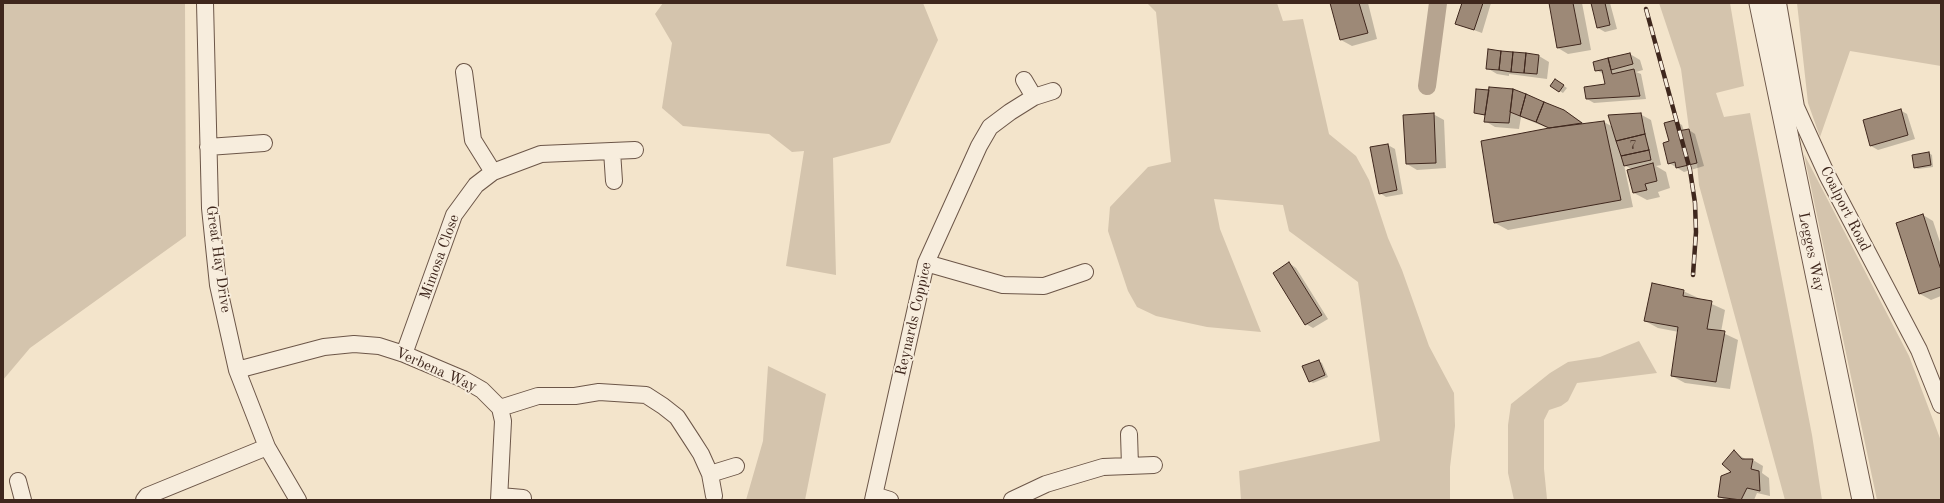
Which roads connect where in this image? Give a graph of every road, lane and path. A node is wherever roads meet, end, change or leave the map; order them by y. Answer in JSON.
{"nodes":[{"id":1,"x":205,"y":3,"type":"edge"},
{"id":2,"x":1760,"y":3,"type":"edge"},
{"id":3,"x":1778,"y":3,"type":"edge"},
{"id":4,"x":464,"y":72,"type":"dead end"},
{"id":5,"x":1024,"y":80,"type":"dead end"},
{"id":6,"x":1053,"y":91,"type":"dead end"},
{"id":7,"x":1034,"y":97,"type":"junction"},
{"id":8,"x":264,"y":143,"type":"dead end"},
{"id":9,"x":208,"y":147,"type":"junction"},
{"id":10,"x":635,"y":150,"type":"dead end"},
{"id":11,"x":612,"y":151,"type":"junction"},
{"id":12,"x":494,"y":172,"type":"junction"},
{"id":13,"x":614,"y":181,"type":"dead end"},
{"id":14,"x":926,"y":263,"type":"junction"},
{"id":15,"x":1085,"y":272,"type":"dead end"},
{"id":16,"x":404,"y":354,"type":"junction"},
{"id":17,"x":237,"y":370,"type":"junction"},
{"id":18,"x":1941,"y":405,"type":"edge"},
{"id":19,"x":500,"y":408,"type":"junction"},
{"id":20,"x":1129,"y":434,"type":"dead end"},
{"id":21,"x":267,"y":447,"type":"junction"},
{"id":22,"x":736,"y":466,"type":"dead end"},
{"id":23,"x":1130,"y":466,"type":"junction"},
{"id":24,"x":1154,"y":466,"type":"dead end"},
{"id":25,"x":710,"y":474,"type":"junction"},
{"id":26,"x":18,"y":481,"type":"dead end"},
{"id":27,"x":714,"y":496,"type":"dead end"},
{"id":28,"x":499,"y":498,"type":"edge"},
{"id":29,"x":523,"y":498,"type":"dead end"},
{"id":30,"x":873,"y":498,"type":"edge"},
{"id":31,"x":23,"y":500,"type":"edge"},
{"id":32,"x":144,"y":500,"type":"edge"},
{"id":33,"x":298,"y":500,"type":"edge"},
{"id":34,"x":890,"y":500,"type":"edge"},
{"id":35,"x":1012,"y":500,"type":"edge"},
{"id":36,"x":1863,"y":500,"type":"edge"}],
"edges":[{"from":1,"to":9,"type":"street","name":"Great Hay Drive"},
{"from":2,"to":36,"type":"street","name":"Legges Way"},
{"from":3,"to":18,"type":"street","name":"Coalport Road"},
{"from":4,"to":12,"type":"street"},
{"from":5,"to":7,"type":"street"},
{"from":6,"to":7,"type":"street","name":"Reynards Coppice"},
{"from":7,"to":14,"type":"street","name":"Reynards Coppice"},
{"from":8,"to":9,"type":"street"},
{"from":9,"to":17,"type":"street","name":"Great Hay Drive"},
{"from":10,"to":11,"type":"street","name":"Mimosa Close"},
{"from":11,"to":12,"type":"street","name":"Mimosa Close"},
{"from":11,"to":13,"type":"street"},
{"from":12,"to":16,"type":"street","name":"Mimosa Close"},
{"from":14,"to":15,"type":"street"},
{"from":14,"to":30,"type":"street","name":"Reynards Coppice"},
{"from":16,"to":17,"type":"street","name":"Verbena Way"},
{"from":16,"to":19,"type":"street","name":"Verbena Way"},
{"from":17,"to":21,"type":"street","name":"Great Hay Drive"},
{"from":19,"to":25,"type":"street"},
{"from":19,"to":28,"type":"street"},
{"from":20,"to":23,"type":"street"},
{"from":21,"to":32,"type":"street"},
{"from":21,"to":33,"type":"street","name":"Great Hay Drive"},
{"from":22,"to":25,"type":"street"},
{"from":23,"to":24,"type":"street"},
{"from":23,"to":35,"type":"street"},
{"from":25,"to":27,"type":"street"},
{"from":26,"to":31,"type":"street"},
{"from":28,"to":29,"type":"street"},
{"from":30,"to":34,"type":"street"}]}
